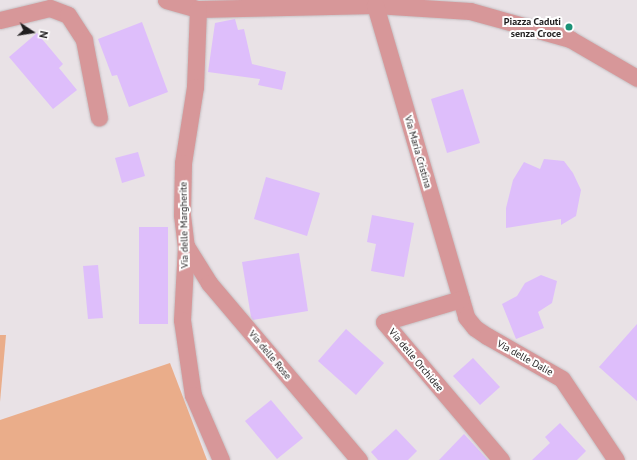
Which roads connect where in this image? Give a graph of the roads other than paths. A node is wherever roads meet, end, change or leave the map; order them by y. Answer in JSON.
{"nodes":[{"id":1,"x":166,"y":0,"type":"edge"},
{"id":2,"x":375,"y":5,"type":"junction"},
{"id":3,"x":198,"y":9,"type":"junction"},
{"id":4,"x":0,"y":20,"type":"edge"},
{"id":5,"x":637,"y":78,"type":"edge"},
{"id":6,"x":99,"y":118,"type":"dead end"},
{"id":7,"x":186,"y":246,"type":"junction"},
{"id":8,"x":461,"y":299,"type":"junction"},
{"id":9,"x":221,"y":460,"type":"edge"},
{"id":10,"x":359,"y":460,"type":"edge"},
{"id":11,"x":500,"y":460,"type":"edge"},
{"id":12,"x":616,"y":460,"type":"edge"}],
"edges":[{"from":1,"to":3,"type":"street"},
{"from":2,"to":3,"type":"street"},
{"from":2,"to":5,"type":"street"},
{"from":2,"to":8,"type":"street","name":"Via Maria Cristina"},
{"from":3,"to":7,"type":"street","name":"Via delle Margherite"},
{"from":4,"to":6,"type":"street"},
{"from":7,"to":9,"type":"street","name":"Via delle Margherite"},
{"from":7,"to":10,"type":"street","name":"Via delle Rose"},
{"from":8,"to":11,"type":"street","name":"Via delle Orchidee"},
{"from":8,"to":12,"type":"street","name":"Via delle Dalie"}]}
